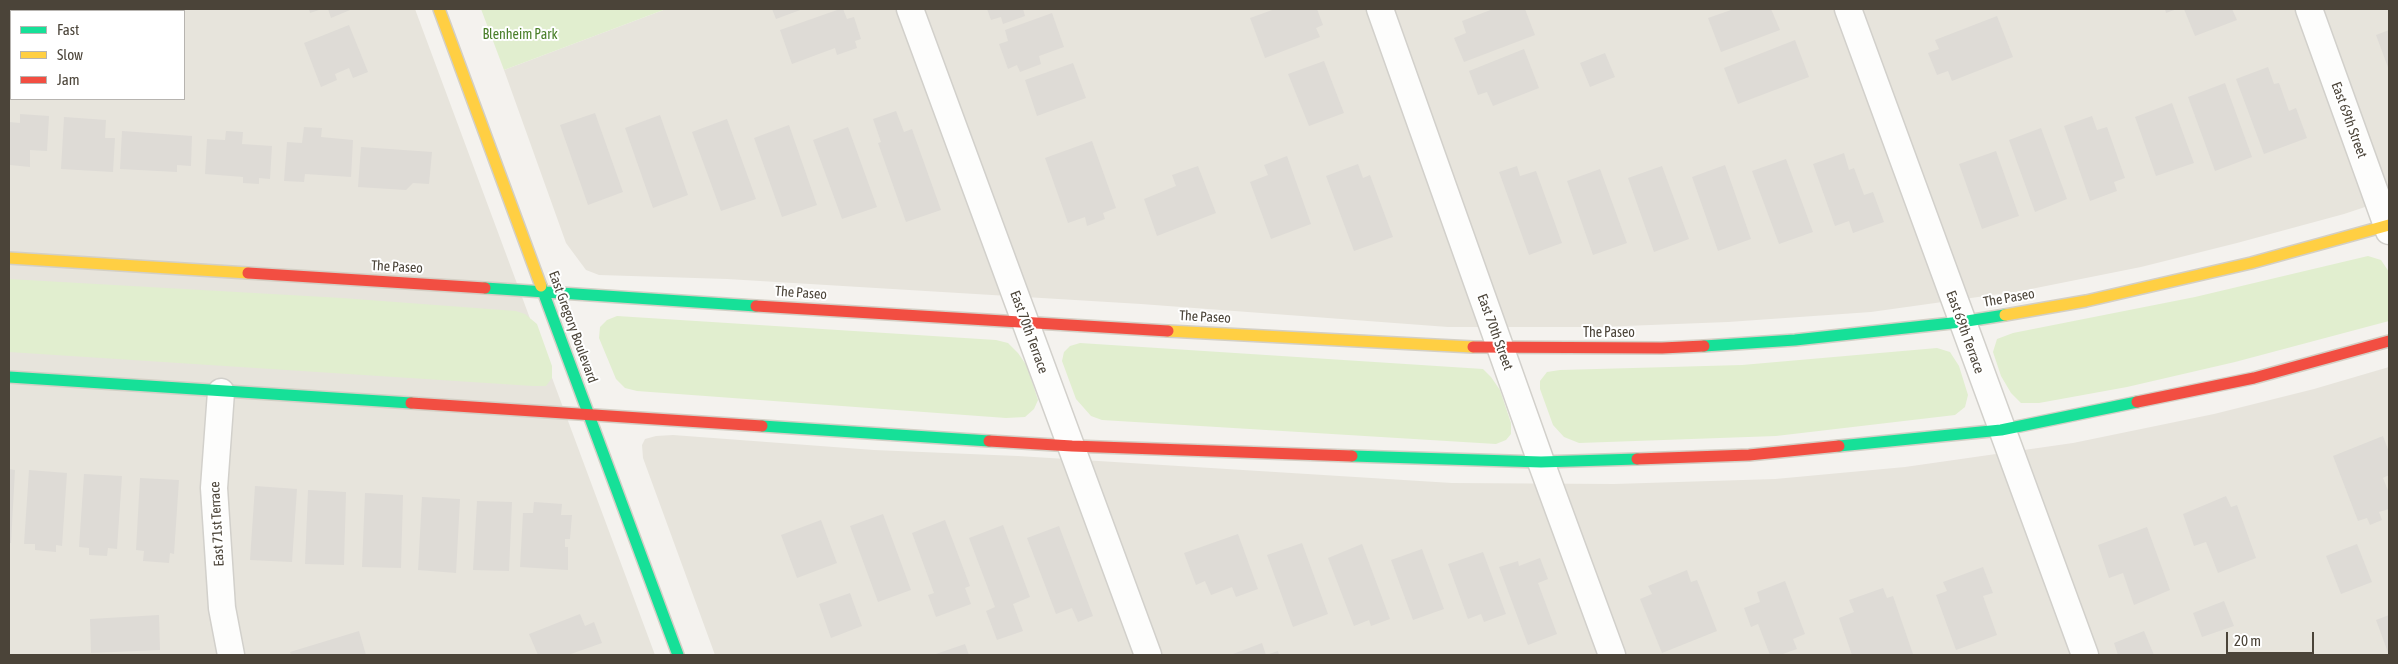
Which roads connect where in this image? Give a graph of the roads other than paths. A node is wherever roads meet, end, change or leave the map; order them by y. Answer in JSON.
{"nodes":[{"id":1,"x":439,"y":9,"type":"edge"},
{"id":2,"x":910,"y":9,"type":"edge"},
{"id":3,"x":1380,"y":9,"type":"edge"},
{"id":4,"x":1848,"y":9,"type":"edge"},
{"id":5,"x":2309,"y":9,"type":"edge"},
{"id":6,"x":2388,"y":227,"type":"edge"},
{"id":7,"x":9,"y":258,"type":"edge"},
{"id":8,"x":544,"y":291,"type":"junction"},
{"id":9,"x":1026,"y":322,"type":"junction"},
{"id":10,"x":1961,"y":322,"type":"junction"},
{"id":11,"x":2389,"y":341,"type":"edge"},
{"id":12,"x":1500,"y":348,"type":"junction"},
{"id":13,"x":9,"y":377,"type":"edge"},
{"id":14,"x":221,"y":392,"type":"junction"},
{"id":15,"x":590,"y":417,"type":"junction"},
{"id":16,"x":2001,"y":430,"type":"junction"},
{"id":17,"x":1072,"y":446,"type":"junction"},
{"id":18,"x":1541,"y":462,"type":"junction"},
{"id":19,"x":231,"y":655,"type":"edge"},
{"id":20,"x":678,"y":655,"type":"edge"},
{"id":21,"x":1148,"y":655,"type":"edge"},
{"id":22,"x":1612,"y":655,"type":"edge"},
{"id":23,"x":2085,"y":655,"type":"edge"}],
"edges":[{"from":1,"to":8,"type":"main road","name":"East Gregory Boulevard"},
{"from":2,"to":9,"type":"street","name":"East 70th Terrace"},
{"from":3,"to":12,"type":"street","name":"East 70th Street"},
{"from":4,"to":10,"type":"street","name":"East 69th Terrace"},
{"from":5,"to":6,"type":"street","name":"East 69th Street"},
{"from":6,"to":10,"type":"main road","name":"The Paseo"},
{"from":7,"to":8,"type":"main road","name":"The Paseo"},
{"from":8,"to":9,"type":"main road","name":"The Paseo"},
{"from":8,"to":15,"type":"main road","name":"East Gregory Boulevard"},
{"from":9,"to":12,"type":"main road","name":"The Paseo"},
{"from":9,"to":17,"type":"street","name":"East 70th Terrace"},
{"from":10,"to":12,"type":"main road","name":"The Paseo"},
{"from":10,"to":16,"type":"street","name":"East 69th Terrace"},
{"from":11,"to":16,"type":"main road"},
{"from":12,"to":18,"type":"street","name":"East 70th Street"},
{"from":13,"to":14,"type":"main road"},
{"from":14,"to":15,"type":"main road"},
{"from":14,"to":19,"type":"street","name":"East 71st Terrace"},
{"from":15,"to":17,"type":"main road"},
{"from":15,"to":20,"type":"main road","name":"East Gregory Boulevard"},
{"from":16,"to":18,"type":"main road"},
{"from":16,"to":23,"type":"street","name":"East 69th Terrace"},
{"from":17,"to":18,"type":"main road"},
{"from":17,"to":21,"type":"street","name":"East 70th Terrace"},
{"from":18,"to":22,"type":"street","name":"East 70th Street"}]}
